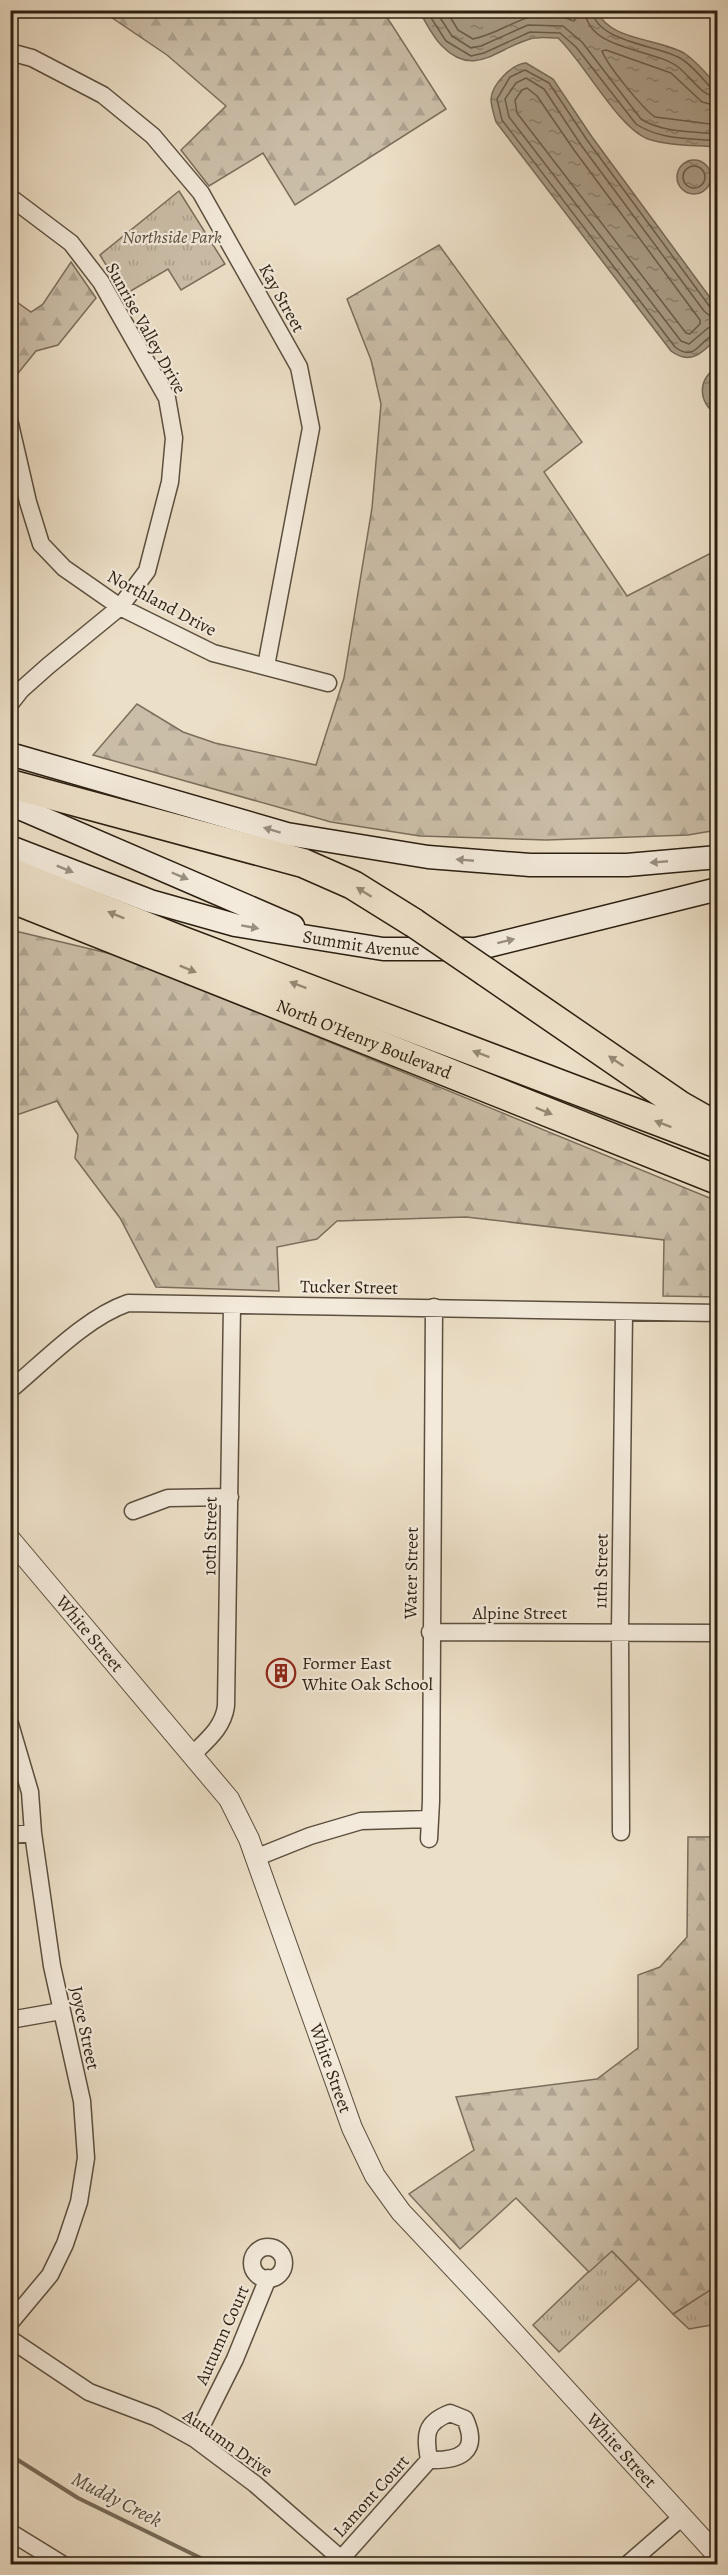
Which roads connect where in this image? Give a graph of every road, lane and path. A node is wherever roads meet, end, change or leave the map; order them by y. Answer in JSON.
{"nodes":[{"id":1,"x":10,"y":52,"type":"edge"},
{"id":2,"x":10,"y":197,"type":"edge"},
{"id":3,"x":10,"y":424,"type":"edge"},
{"id":4,"x":120,"y":607,"type":"junction"},
{"id":5,"x":266,"y":666,"type":"junction"},
{"id":6,"x":328,"y":683,"type":"dead end"},
{"id":7,"x":10,"y":704,"type":"edge"},
{"id":8,"x":10,"y":754,"type":"edge"},
{"id":9,"x":10,"y":768,"type":"edge"},
{"id":10,"x":10,"y":784,"type":"edge"},
{"id":11,"x":164,"y":798,"type":"junction"},
{"id":12,"x":10,"y":804,"type":"edge"},
{"id":13,"x":10,"y":847,"type":"edge"},
{"id":14,"x":717,"y":857,"type":"edge"},
{"id":15,"x":10,"y":872,"type":"edge"},
{"id":16,"x":717,"y":889,"type":"edge"},
{"id":17,"x":10,"y":898,"type":"edge"},
{"id":18,"x":10,"y":919,"type":"edge"},
{"id":19,"x":348,"y":945,"type":"junction"},
{"id":20,"x":133,"y":948,"type":"junction"},
{"id":21,"x":717,"y":1127,"type":"edge"},
{"id":22,"x":717,"y":1144,"type":"edge"},
{"id":23,"x":717,"y":1180,"type":"edge"},
{"id":24,"x":232,"y":1305,"type":"junction"},
{"id":25,"x":434,"y":1307,"type":"junction"},
{"id":26,"x":624,"y":1312,"type":"junction"},
{"id":27,"x":717,"y":1313,"type":"edge"},
{"id":28,"x":10,"y":1390,"type":"edge"},
{"id":29,"x":230,"y":1497,"type":"junction"},
{"id":30,"x":133,"y":1511,"type":"dead end"},
{"id":31,"x":10,"y":1539,"type":"edge"},
{"id":32,"x":430,"y":1632,"type":"junction"},
{"id":33,"x":620,"y":1632,"type":"junction"},
{"id":34,"x":717,"y":1633,"type":"edge"},
{"id":35,"x":10,"y":1724,"type":"edge"},
{"id":36,"x":192,"y":1755,"type":"junction"},
{"id":37,"x":430,"y":1819,"type":"junction"},
{"id":38,"x":621,"y":1832,"type":"dead end"},
{"id":39,"x":33,"y":1833,"type":"junction"},
{"id":40,"x":10,"y":1835,"type":"edge"},
{"id":41,"x":429,"y":1839,"type":"dead end"},
{"id":42,"x":255,"y":1858,"type":"junction"},
{"id":43,"x":61,"y":2011,"type":"junction"},
{"id":44,"x":10,"y":2020,"type":"edge"},
{"id":45,"x":268,"y":2278,"type":"dead end"},
{"id":46,"x":10,"y":2323,"type":"edge"},
{"id":47,"x":10,"y":2339,"type":"edge"},
{"id":48,"x":195,"y":2439,"type":"junction"},
{"id":49,"x":429,"y":2460,"type":"dead end"},
{"id":50,"x":682,"y":2517,"type":"junction"},
{"id":51,"x":10,"y":2532,"type":"edge"},
{"id":52,"x":717,"y":2556,"type":"edge"},
{"id":53,"x":344,"y":2562,"type":"edge"},
{"id":54,"x":62,"y":2565,"type":"edge"},
{"id":55,"x":628,"y":2565,"type":"edge"}],
"edges":[{"from":1,"to":5,"type":"street","name":"Kay Street"},
{"from":2,"to":4,"type":"street","name":"Sunrise Valley Drive"},
{"from":3,"to":4,"type":"street","name":"Northland Drive"},
{"from":4,"to":5,"type":"street","name":"Northland Drive"},
{"from":4,"to":7,"type":"street","name":"Sunrise Valley Drive"},
{"from":5,"to":6,"type":"street","name":"Northland Drive"},
{"from":8,"to":11,"type":"main road"},
{"from":9,"to":11,"type":"main road"},
{"from":21,"to":10,"type":"highway","one_way":true,"bridge":true},
{"from":14,"to":11,"type":"main road","one_way":true},
{"from":12,"to":19,"type":"main road","one_way":true},
{"from":13,"to":19,"type":"main road","name":"Summit Avenue","one_way":true},
{"from":22,"to":15,"type":"highway","name":"North O'Henry Boulevard","one_way":true},
{"from":19,"to":16,"type":"main road","name":"Summit Avenue","one_way":true},
{"from":17,"to":20,"type":"highway","name":"North O'Henry Boulevard"},
{"from":18,"to":20,"type":"highway"},
{"from":20,"to":23,"type":"highway","name":"North O'Henry Boulevard","one_way":true},
{"from":24,"to":25,"type":"street","name":"Tucker Street"},
{"from":24,"to":28,"type":"street","name":"Tucker Street"},
{"from":24,"to":29,"type":"street","name":"10th Street"},
{"from":25,"to":26,"type":"street","name":"Tucker Street"},
{"from":25,"to":32,"type":"street","name":"Water Street"},
{"from":26,"to":27,"type":"street","name":"Tucker Street"},
{"from":26,"to":33,"type":"street","name":"11th Street"},
{"from":29,"to":30,"type":"street"},
{"from":29,"to":36,"type":"street","name":"10th Street"},
{"from":31,"to":36,"type":"street","name":"White Street"},
{"from":32,"to":33,"type":"street","name":"Alpine Street"},
{"from":32,"to":37,"type":"street","name":"Water Street"},
{"from":33,"to":34,"type":"street","name":"Alpine Street"},
{"from":33,"to":38,"type":"street","name":"11th Street"},
{"from":35,"to":39,"type":"street","name":"Joyce Street"},
{"from":36,"to":42,"type":"street","name":"White Street"},
{"from":37,"to":41,"type":"street","name":"Water Street"},
{"from":37,"to":42,"type":"street"},
{"from":39,"to":40,"type":"street"},
{"from":39,"to":43,"type":"street","name":"Joyce Street"},
{"from":42,"to":50,"type":"street","name":"White Street"},
{"from":43,"to":44,"type":"street"},
{"from":43,"to":46,"type":"street","name":"Joyce Street"},
{"from":45,"to":48,"type":"street","name":"Autumn Court"},
{"from":47,"to":48,"type":"street","name":"Autumn Drive"},
{"from":48,"to":53,"type":"street","name":"Autumn Drive"},
{"from":49,"to":53,"type":"street","name":"Lamont Court"},
{"from":50,"to":52,"type":"street","name":"White Street"},
{"from":50,"to":55,"type":"street"},
{"from":51,"to":54,"type":"street"}]}
